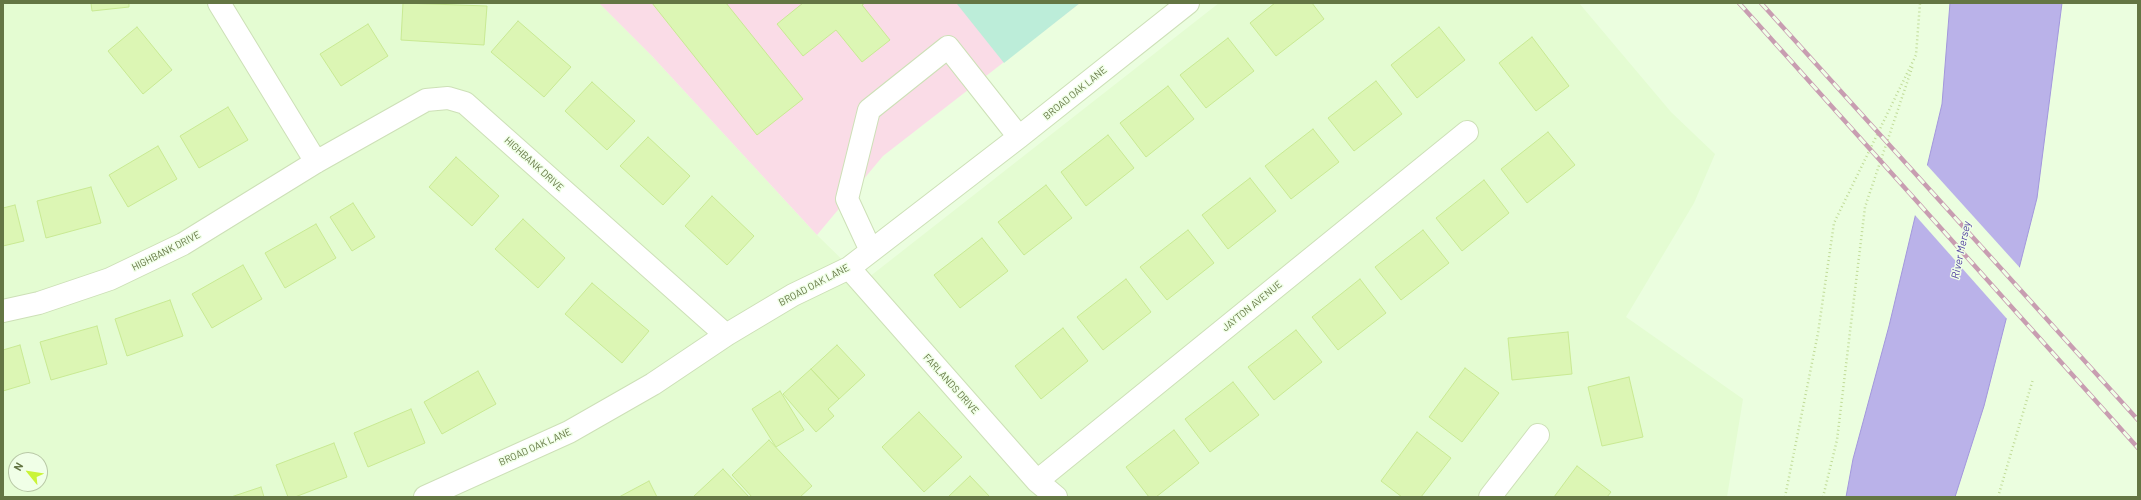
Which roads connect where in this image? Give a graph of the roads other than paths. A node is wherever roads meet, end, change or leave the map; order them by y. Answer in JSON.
{"nodes":[{"id":1,"x":219,"y":3,"type":"edge"},
{"id":2,"x":1188,"y":3,"type":"edge"},
{"id":3,"x":1468,"y":132,"type":"dead end"},
{"id":4,"x":1019,"y":137,"type":"junction"},
{"id":5,"x":316,"y":162,"type":"junction"},
{"id":6,"x":871,"y":251,"type":"junction"},
{"id":7,"x":848,"y":268,"type":"junction"},
{"id":8,"x":3,"y":311,"type":"edge"},
{"id":9,"x":726,"y":335,"type":"junction"},
{"id":10,"x":1538,"y":435,"type":"dead end"},
{"id":11,"x":1037,"y":481,"type":"junction"},
{"id":12,"x":425,"y":497,"type":"edge"},
{"id":13,"x":1056,"y":497,"type":"edge"},
{"id":14,"x":1490,"y":497,"type":"edge"}],
"edges":[{"from":1,"to":5,"type":"street"},
{"from":2,"to":4,"type":"street","name":"BROAD OAK LANE"},
{"from":3,"to":11,"type":"street","name":"JAYTON AVENUE"},
{"from":4,"to":6,"type":"street","name":"BROAD OAK LANE"},
{"from":4,"to":6,"type":"street"},
{"from":5,"to":8,"type":"street","name":"HIGHBANK DRIVE"},
{"from":5,"to":9,"type":"street","name":"HIGHBANK DRIVE"},
{"from":6,"to":7,"type":"street","name":"BROAD OAK LANE"},
{"from":7,"to":9,"type":"street","name":"BROAD OAK LANE"},
{"from":7,"to":11,"type":"street","name":"FARLANDS DRIVE"},
{"from":9,"to":12,"type":"street","name":"BROAD OAK LANE"},
{"from":10,"to":14,"type":"street"},
{"from":11,"to":13,"type":"street","name":"FARLANDS DRIVE"}]}
